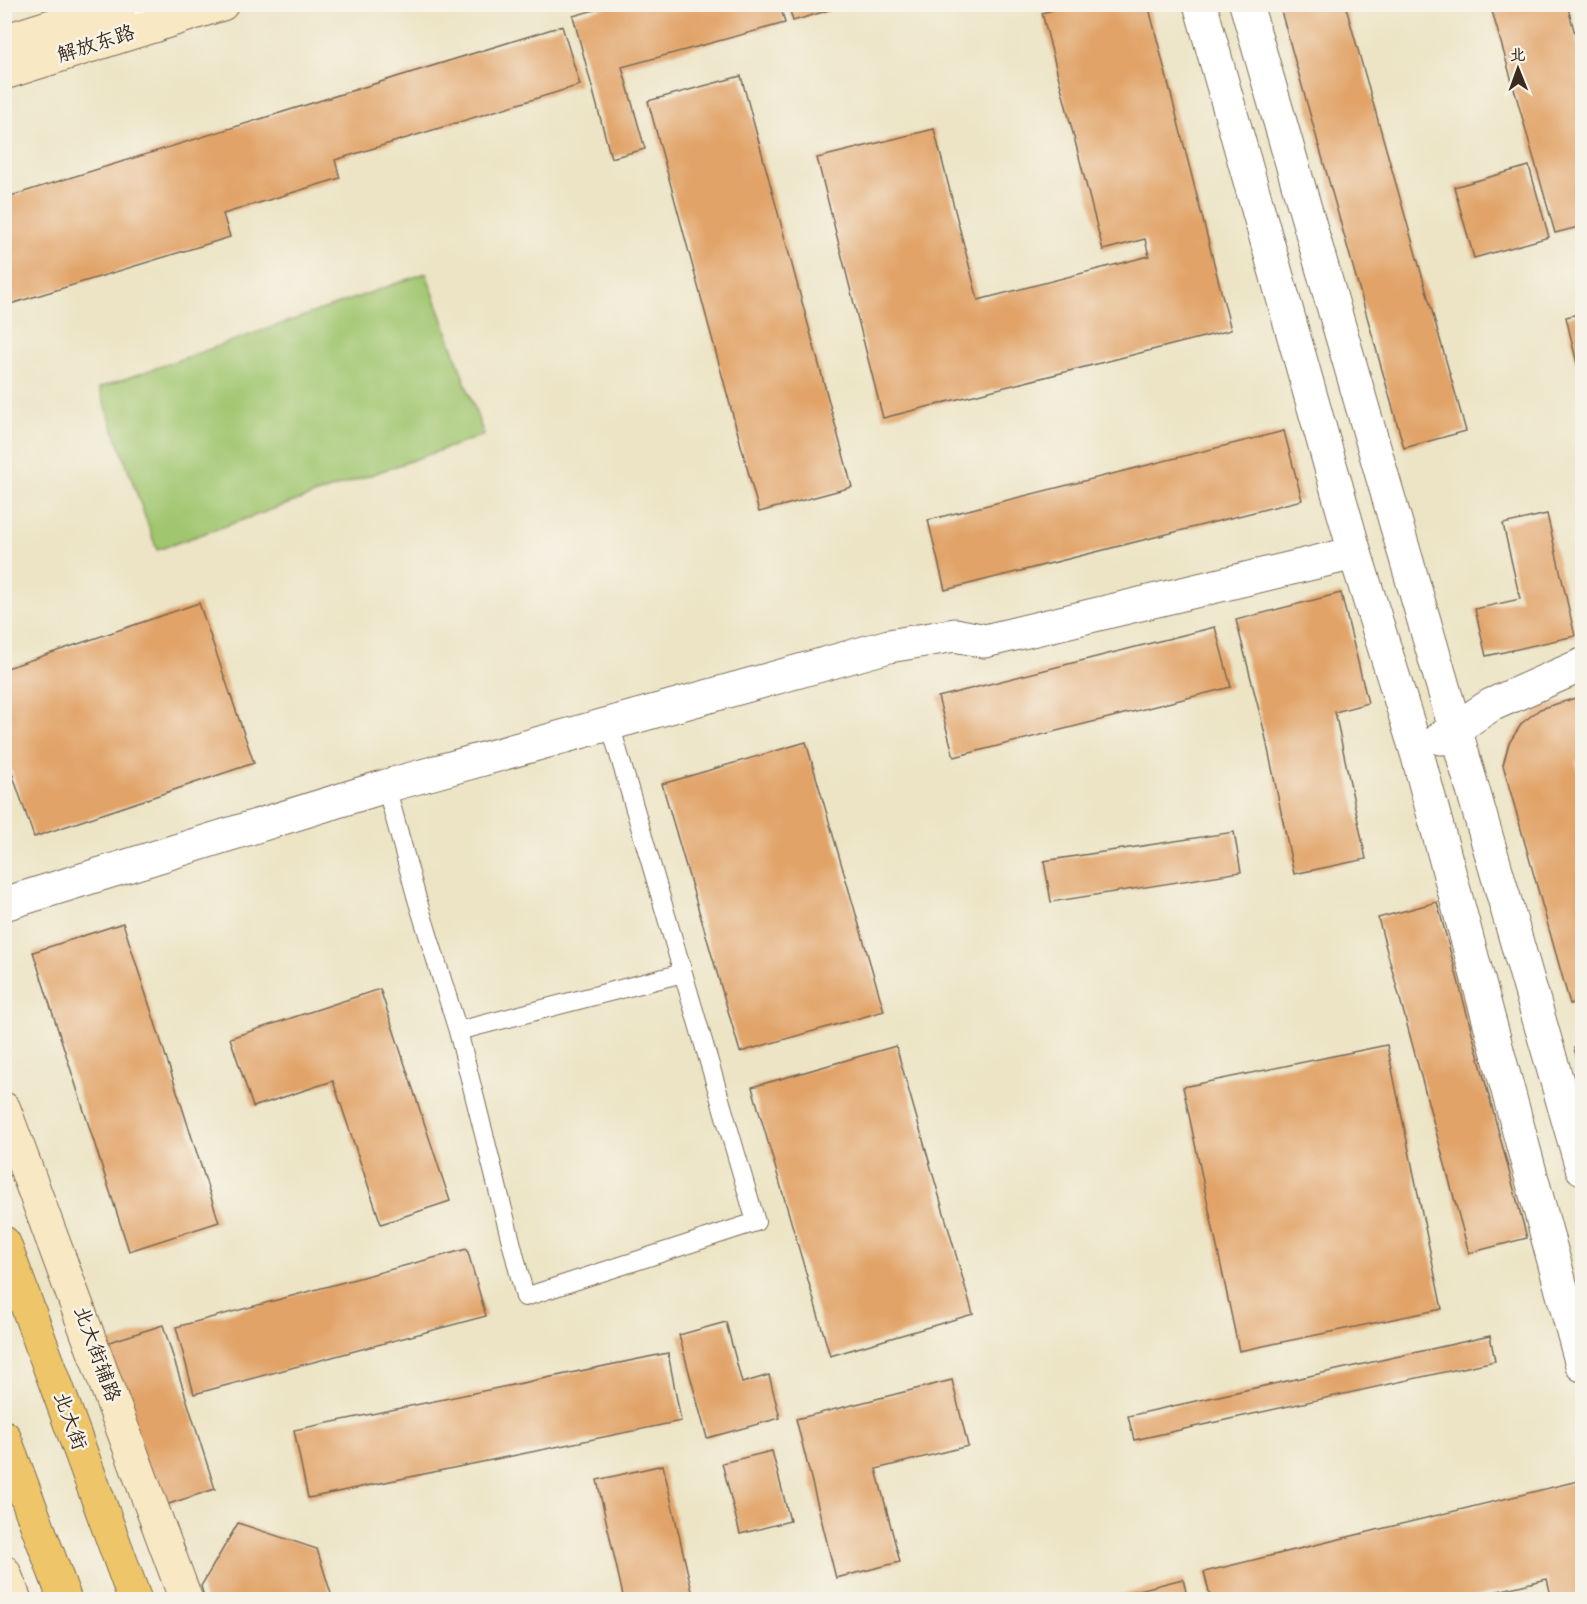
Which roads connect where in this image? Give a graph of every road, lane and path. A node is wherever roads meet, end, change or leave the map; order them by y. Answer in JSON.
{"nodes":[{"id":1,"x":121,"y":4,"type":"edge"},
{"id":2,"x":222,"y":4,"type":"edge"},
{"id":3,"x":1200,"y":4,"type":"edge"},
{"id":4,"x":1246,"y":4,"type":"edge"},
{"id":5,"x":150,"y":15,"type":"edge"},
{"id":6,"x":4,"y":42,"type":"edge"},
{"id":7,"x":4,"y":73,"type":"edge"},
{"id":8,"x":1354,"y":553,"type":"junction"},
{"id":9,"x":1582,"y":665,"type":"edge"},
{"id":10,"x":610,"y":724,"type":"junction"},
{"id":11,"x":1458,"y":728,"type":"junction"},
{"id":12,"x":1417,"y":753,"type":"junction"},
{"id":13,"x":387,"y":786,"type":"junction"},
{"id":14,"x":4,"y":904,"type":"edge"},
{"id":15,"x":683,"y":973,"type":"junction"},
{"id":16,"x":458,"y":1031,"type":"junction"},
{"id":17,"x":4,"y":1109,"type":"edge"},
{"id":18,"x":1582,"y":1168,"type":"edge"},
{"id":19,"x":4,"y":1243,"type":"edge"},
{"id":20,"x":1582,"y":1365,"type":"edge"},
{"id":21,"x":4,"y":1437,"type":"edge"},
{"id":22,"x":4,"y":1572,"type":"edge"},
{"id":23,"x":15,"y":1599,"type":"edge"},
{"id":24,"x":65,"y":1599,"type":"edge"},
{"id":25,"x":135,"y":1599,"type":"edge"},
{"id":26,"x":186,"y":1599,"type":"edge"}],
"edges":[{"from":1,"to":6,"type":"street","name":"解放东路"},
{"from":2,"to":5,"type":"street","name":"解放东路"},
{"from":3,"to":8,"type":"street"},
{"from":4,"to":11,"type":"street"},
{"from":5,"to":7,"type":"street","name":"解放东路"},
{"from":8,"to":10,"type":"street"},
{"from":8,"to":12,"type":"street"},
{"from":9,"to":11,"type":"street"},
{"from":10,"to":13,"type":"street"},
{"from":10,"to":15,"type":"lane"},
{"from":11,"to":12,"type":"street"},
{"from":11,"to":18,"type":"street"},
{"from":12,"to":20,"type":"street"},
{"from":13,"to":14,"type":"street"},
{"from":13,"to":16,"type":"lane"},
{"from":15,"to":16,"type":"lane"},
{"from":15,"to":16,"type":"lane"},
{"from":17,"to":26,"type":"street","name":"北大街辅路"},
{"from":19,"to":25,"type":"main road","name":"北大街"},
{"from":21,"to":24,"type":"main road"},
{"from":22,"to":23,"type":"street"}]}
